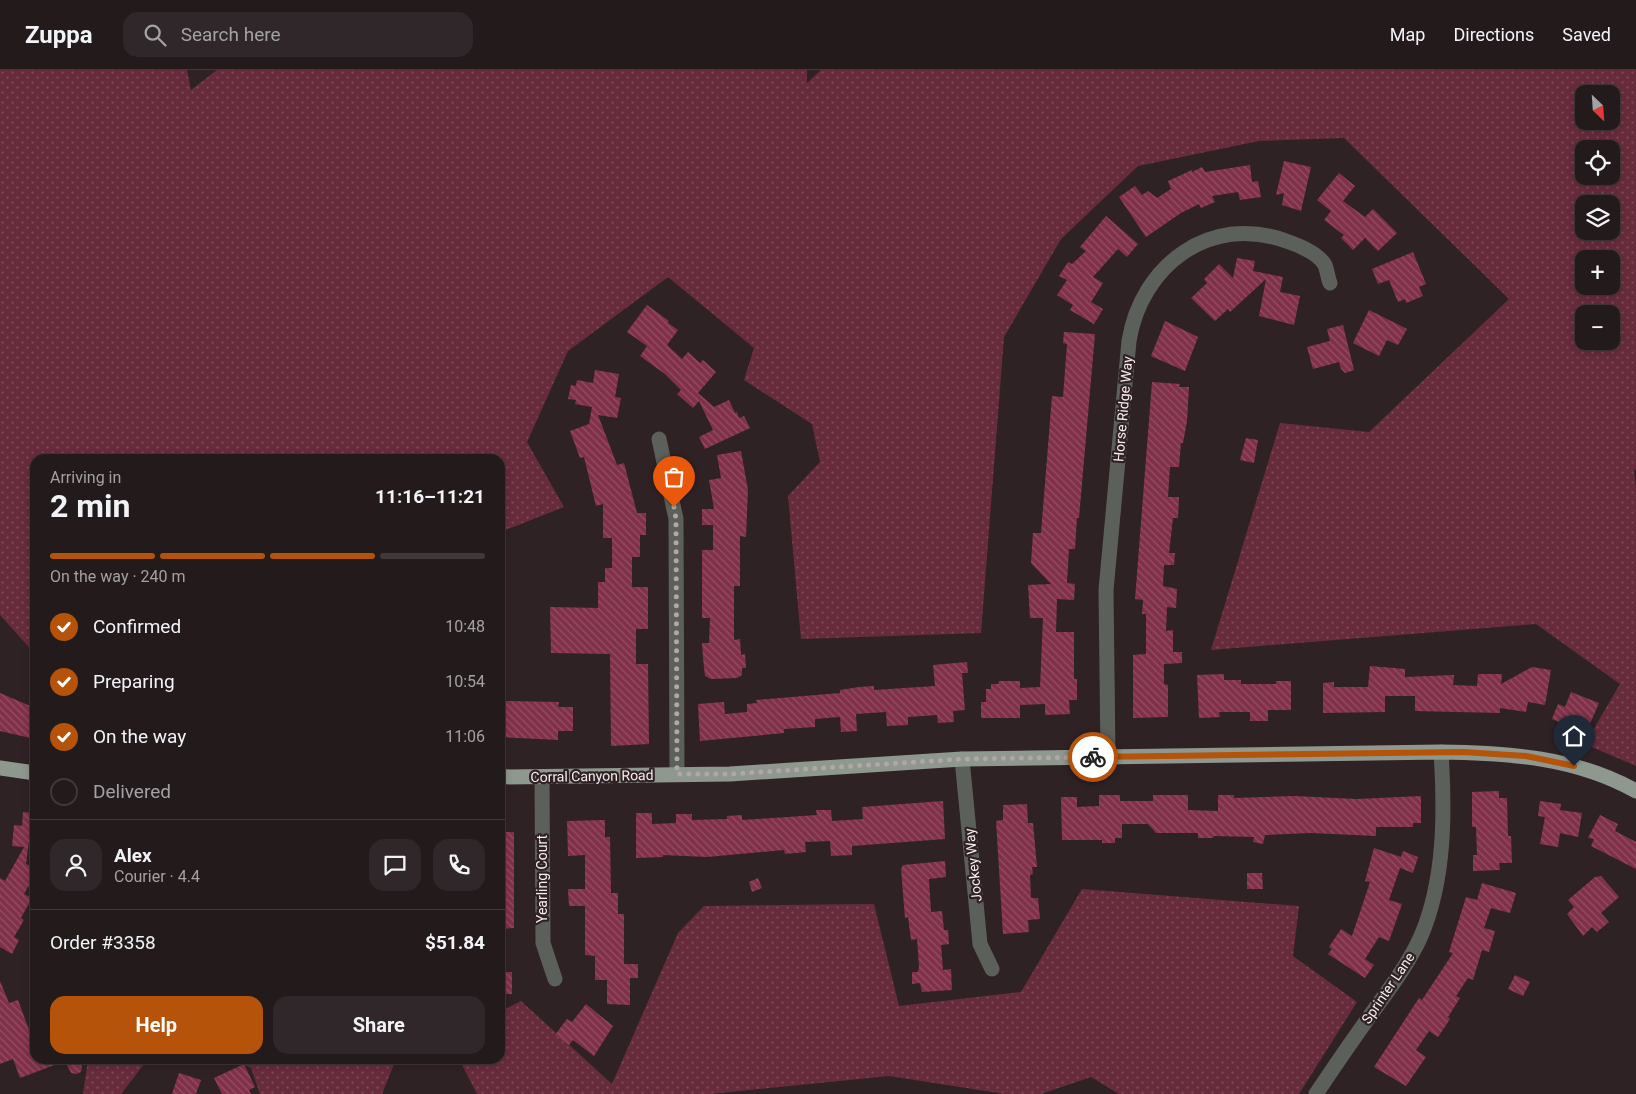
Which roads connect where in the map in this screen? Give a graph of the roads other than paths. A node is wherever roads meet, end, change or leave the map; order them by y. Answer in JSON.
{"nodes":[{"id":1,"x":1330,"y":283,"type":"dead end"},
{"id":2,"x":659,"y":440,"type":"dead end"},
{"id":3,"x":1441,"y":752,"type":"junction"},
{"id":4,"x":1108,"y":756,"type":"junction"},
{"id":5,"x":962,"y":759,"type":"junction"},
{"id":6,"x":0,"y":768,"type":"edge"},
{"id":7,"x":30,"y":772,"type":"edge"},
{"id":8,"x":677,"y":774,"type":"junction"},
{"id":9,"x":542,"y":776,"type":"junction"},
{"id":10,"x":505,"y":777,"type":"edge"},
{"id":11,"x":1636,"y":792,"type":"edge"},
{"id":12,"x":992,"y":969,"type":"dead end"},
{"id":13,"x":555,"y":979,"type":"dead end"},
{"id":14,"x":1316,"y":1094,"type":"edge"}],
"edges":[{"from":1,"to":4,"type":"street","name":"Horse Ridge Way"},
{"from":2,"to":8,"type":"street"},
{"from":3,"to":4,"type":"main road","name":"Corral Canyon Road"},
{"from":3,"to":11,"type":"main road","name":"Corral Canyon Road"},
{"from":3,"to":14,"type":"street","name":"Sprinter Lane"},
{"from":4,"to":5,"type":"main road","name":"Corral Canyon Road"},
{"from":5,"to":8,"type":"main road","name":"Corral Canyon Road"},
{"from":5,"to":12,"type":"street","name":"Jockey Way"},
{"from":6,"to":7,"type":"main road"},
{"from":8,"to":9,"type":"main road","name":"Corral Canyon Road"},
{"from":9,"to":10,"type":"main road","name":"Corral Canyon Road"},
{"from":9,"to":13,"type":"street","name":"Yearling Court"}]}
